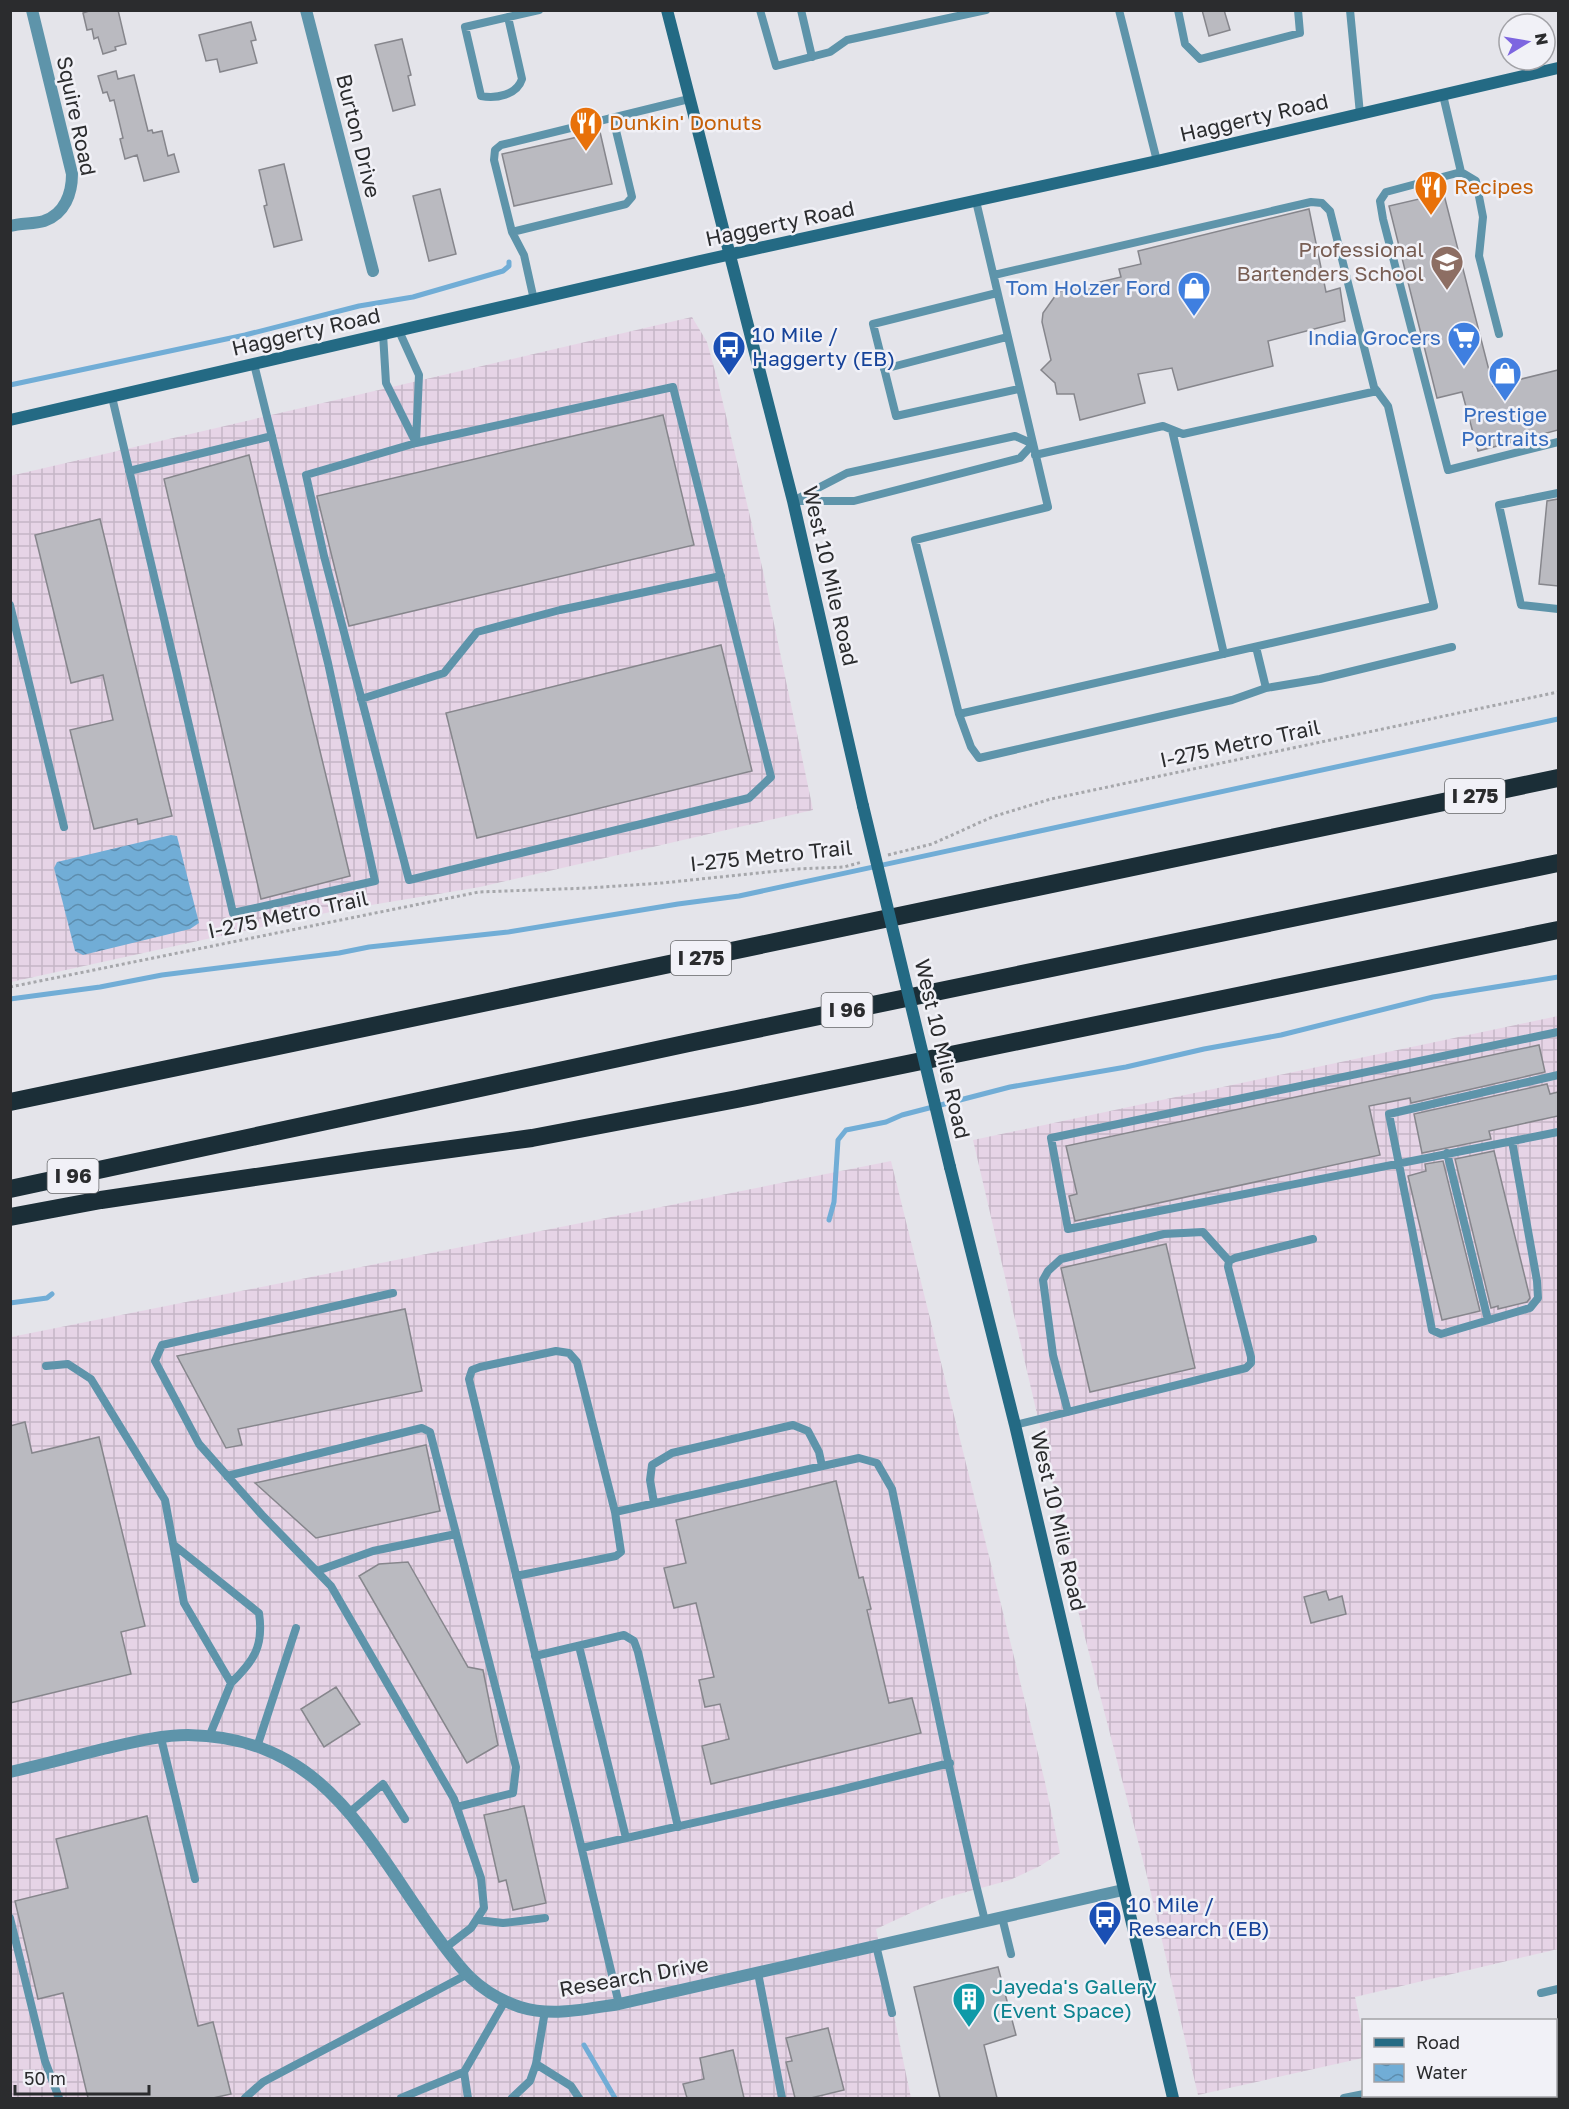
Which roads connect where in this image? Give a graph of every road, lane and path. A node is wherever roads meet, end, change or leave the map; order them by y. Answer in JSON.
{"nodes":[{"id":1,"x":32,"y":10,"type":"edge"},
{"id":2,"x":306,"y":10,"type":"edge"},
{"id":3,"x":539,"y":10,"type":"edge"},
{"id":4,"x":666,"y":10,"type":"edge"},
{"id":5,"x":760,"y":10,"type":"edge"},
{"id":6,"x":801,"y":10,"type":"edge"},
{"id":7,"x":986,"y":10,"type":"edge"},
{"id":8,"x":1119,"y":10,"type":"edge"},
{"id":9,"x":1178,"y":10,"type":"edge"},
{"id":10,"x":1298,"y":10,"type":"edge"},
{"id":11,"x":1350,"y":10,"type":"edge"},
{"id":12,"x":508,"y":17,"type":"junction"},
{"id":13,"x":812,"y":57,"type":"junction"},
{"id":14,"x":1558,"y":68,"type":"edge"},
{"id":15,"x":1443,"y":95,"type":"junction"},
{"id":16,"x":689,"y":99,"type":"junction"},
{"id":17,"x":1360,"y":114,"type":"junction"},
{"id":18,"x":613,"y":118,"type":"junction"},
{"id":19,"x":1157,"y":160,"type":"junction"},
{"id":20,"x":1461,"y":172,"type":"junction"},
{"id":21,"x":976,"y":201,"type":"junction"},
{"id":22,"x":10,"y":226,"type":"edge"},
{"id":23,"x":512,"y":232,"type":"junction"},
{"id":24,"x":729,"y":255,"type":"junction"},
{"id":25,"x":373,"y":271,"type":"dead end"},
{"id":26,"x":994,"y":275,"type":"junction"},
{"id":27,"x":997,"y":293,"type":"junction"},
{"id":28,"x":534,"y":300,"type":"junction"},
{"id":29,"x":399,"y":331,"type":"junction"},
{"id":30,"x":383,"y":334,"type":"junction"},
{"id":31,"x":1499,"y":334,"type":"dead end"},
{"id":32,"x":1007,"y":338,"type":"junction"},
{"id":33,"x":254,"y":364,"type":"junction"},
{"id":34,"x":884,"y":369,"type":"junction"},
{"id":35,"x":1020,"y":389,"type":"junction"},
{"id":36,"x":1377,"y":391,"type":"junction"},
{"id":37,"x":112,"y":397,"type":"junction"},
{"id":38,"x":10,"y":420,"type":"edge"},
{"id":39,"x":1172,"y":430,"type":"junction"},
{"id":40,"x":272,"y":436,"type":"junction"},
{"id":41,"x":1558,"y":442,"type":"edge"},
{"id":42,"x":416,"y":443,"type":"junction"},
{"id":43,"x":1033,"y":444,"type":"junction"},
{"id":44,"x":1035,"y":455,"type":"junction"},
{"id":45,"x":129,"y":471,"type":"junction"},
{"id":46,"x":1558,"y":493,"type":"edge"},
{"id":47,"x":793,"y":501,"type":"junction"},
{"id":48,"x":721,"y":576,"type":"junction"},
{"id":49,"x":10,"y":605,"type":"edge"},
{"id":50,"x":1558,"y":609,"type":"edge"},
{"id":51,"x":1257,"y":646,"type":"junction"},
{"id":52,"x":1452,"y":647,"type":"dead end"},
{"id":53,"x":1224,"y":654,"type":"junction"},
{"id":54,"x":1266,"y":688,"type":"junction"},
{"id":55,"x":1558,"y":693,"type":"edge"},
{"id":56,"x":362,"y":699,"type":"junction"},
{"id":57,"x":959,"y":714,"type":"junction"},
{"id":58,"x":1558,"y":778,"type":"edge"},
{"id":59,"x":64,"y":827,"type":"dead end"},
{"id":60,"x":888,"y":855,"type":"dead end"},
{"id":61,"x":866,"y":861,"type":"dead end"},
{"id":62,"x":1558,"y":863,"type":"edge"},
{"id":63,"x":1554,"y":933,"type":"edge"},
{"id":64,"x":10,"y":987,"type":"edge"},
{"id":65,"x":1558,"y":1032,"type":"edge"},
{"id":66,"x":1558,"y":1075,"type":"edge"},
{"id":67,"x":10,"y":1102,"type":"edge"},
{"id":68,"x":1558,"y":1132,"type":"edge"},
{"id":69,"x":1512,"y":1141,"type":"junction"},
{"id":70,"x":1447,"y":1153,"type":"junction"},
{"id":71,"x":1398,"y":1163,"type":"junction"},
{"id":72,"x":10,"y":1189,"type":"edge"},
{"id":73,"x":10,"y":1217,"type":"edge"},
{"id":74,"x":1313,"y":1239,"type":"dead end"},
{"id":75,"x":1229,"y":1261,"type":"junction"},
{"id":76,"x":393,"y":1293,"type":"dead end"},
{"id":77,"x":1488,"y":1320,"type":"junction"},
{"id":78,"x":46,"y":1366,"type":"dead end"},
{"id":79,"x":1068,"y":1412,"type":"junction"},
{"id":80,"x":1015,"y":1425,"type":"junction"},
{"id":81,"x":822,"y":1466,"type":"junction"},
{"id":82,"x":226,"y":1476,"type":"junction"},
{"id":83,"x":654,"y":1503,"type":"junction"},
{"id":84,"x":615,"y":1512,"type":"junction"},
{"id":85,"x":456,"y":1534,"type":"junction"},
{"id":86,"x":174,"y":1545,"type":"junction"},
{"id":87,"x":317,"y":1571,"type":"junction"},
{"id":88,"x":516,"y":1576,"type":"junction"},
{"id":89,"x":296,"y":1628,"type":"dead end"},
{"id":90,"x":579,"y":1646,"type":"junction"},
{"id":91,"x":535,"y":1656,"type":"junction"},
{"id":92,"x":231,"y":1683,"type":"junction"},
{"id":93,"x":209,"y":1737,"type":"junction"},
{"id":94,"x":161,"y":1738,"type":"junction"},
{"id":95,"x":257,"y":1747,"type":"junction"},
{"id":96,"x":950,"y":1763,"type":"junction"},
{"id":97,"x":10,"y":1772,"type":"edge"},
{"id":98,"x":457,"y":1807,"type":"junction"},
{"id":99,"x":350,"y":1812,"type":"junction"},
{"id":100,"x":405,"y":1819,"type":"dead end"},
{"id":101,"x":678,"y":1827,"type":"junction"},
{"id":102,"x":626,"y":1838,"type":"junction"},
{"id":103,"x":582,"y":1848,"type":"junction"},
{"id":104,"x":195,"y":1879,"type":"dead end"},
{"id":105,"x":1123,"y":1890,"type":"junction"},
{"id":106,"x":1002,"y":1917,"type":"junction"},
{"id":107,"x":10,"y":1918,"type":"edge"},
{"id":108,"x":545,"y":1918,"type":"dead end"},
{"id":109,"x":478,"y":1920,"type":"junction"},
{"id":110,"x":985,"y":1921,"type":"junction"},
{"id":111,"x":876,"y":1946,"type":"junction"},
{"id":112,"x":445,"y":1948,"type":"junction"},
{"id":113,"x":1011,"y":1954,"type":"dead end"},
{"id":114,"x":758,"y":1973,"type":"junction"},
{"id":115,"x":466,"y":1976,"type":"junction"},
{"id":116,"x":1558,"y":1989,"type":"edge"},
{"id":117,"x":1541,"y":1993,"type":"dead end"},
{"id":118,"x":505,"y":2001,"type":"junction"},
{"id":119,"x":619,"y":2004,"type":"junction"},
{"id":120,"x":545,"y":2011,"type":"junction"},
{"id":121,"x":892,"y":2013,"type":"dead end"},
{"id":122,"x":536,"y":2064,"type":"junction"},
{"id":123,"x":464,"y":2072,"type":"junction"},
{"id":124,"x":1362,"y":2094,"type":"edge"},
{"id":125,"x":59,"y":2098,"type":"edge"},
{"id":126,"x":245,"y":2098,"type":"edge"},
{"id":127,"x":401,"y":2098,"type":"edge"},
{"id":128,"x":468,"y":2098,"type":"edge"},
{"id":129,"x":512,"y":2098,"type":"edge"},
{"id":130,"x":579,"y":2098,"type":"edge"},
{"id":131,"x":782,"y":2098,"type":"edge"},
{"id":132,"x":1173,"y":2098,"type":"edge"},
{"id":133,"x":1344,"y":2098,"type":"edge"}],
"edges":[{"from":1,"to":22,"type":"street","name":"Squire Road"},
{"from":2,"to":25,"type":"street","name":"Burton Drive"},
{"from":3,"to":12,"type":"lane"},
{"from":4,"to":16,"type":"main road","name":"West 10 Mile Road"},
{"from":5,"to":13,"type":"lane"},
{"from":6,"to":13,"type":"lane"},
{"from":7,"to":13,"type":"lane"},
{"from":8,"to":19,"type":"lane"},
{"from":9,"to":10,"type":"lane"},
{"from":11,"to":17,"type":"lane"},
{"from":12,"to":12,"type":"lane"},
{"from":14,"to":15,"type":"main road","name":"Haggerty Road"},
{"from":15,"to":17,"type":"main road","name":"Haggerty Road"},
{"from":15,"to":20,"type":"lane"},
{"from":16,"to":18,"type":"lane"},
{"from":16,"to":24,"type":"main road","name":"West 10 Mile Road"},
{"from":17,"to":19,"type":"main road","name":"Haggerty Road"},
{"from":18,"to":23,"type":"lane"},
{"from":18,"to":23,"type":"lane"},
{"from":19,"to":21,"type":"main road","name":"Haggerty Road"},
{"from":20,"to":31,"type":"lane"},
{"from":20,"to":41,"type":"lane"},
{"from":21,"to":24,"type":"main road","name":"Haggerty Road"},
{"from":21,"to":26,"type":"lane"},
{"from":23,"to":28,"type":"lane"},
{"from":24,"to":28,"type":"main road","name":"Haggerty Road"},
{"from":24,"to":47,"type":"main road","name":"West 10 Mile Road"},
{"from":26,"to":27,"type":"lane"},
{"from":26,"to":36,"type":"lane"},
{"from":27,"to":32,"type":"lane"},
{"from":27,"to":34,"type":"lane"},
{"from":28,"to":29,"type":"main road","name":"Haggerty Road"},
{"from":29,"to":30,"type":"main road","name":"Haggerty Road"},
{"from":29,"to":42,"type":"lane"},
{"from":30,"to":33,"type":"main road","name":"Haggerty Road"},
{"from":30,"to":42,"type":"lane"},
{"from":32,"to":34,"type":"lane"},
{"from":32,"to":35,"type":"lane"},
{"from":33,"to":37,"type":"main road","name":"Haggerty Road"},
{"from":33,"to":40,"type":"lane"},
{"from":34,"to":35,"type":"lane"},
{"from":35,"to":43,"type":"lane"},
{"from":36,"to":39,"type":"lane"},
{"from":36,"to":51,"type":"lane"},
{"from":37,"to":38,"type":"main road","name":"Haggerty Road"},
{"from":37,"to":45,"type":"lane"},
{"from":39,"to":44,"type":"lane"},
{"from":39,"to":53,"type":"lane"},
{"from":40,"to":45,"type":"lane"},
{"from":40,"to":45,"type":"lane"},
{"from":42,"to":48,"type":"lane"},
{"from":42,"to":56,"type":"lane"},
{"from":43,"to":44,"type":"lane"},
{"from":43,"to":47,"type":"lane"},
{"from":43,"to":47,"type":"lane"},
{"from":44,"to":57,"type":"lane"},
{"from":46,"to":50,"type":"lane"},
{"from":47,"to":80,"type":"main road","name":"West 10 Mile Road","bridge":true},
{"from":48,"to":56,"type":"lane"},
{"from":48,"to":56,"type":"lane"},
{"from":49,"to":59,"type":"lane"},
{"from":51,"to":53,"type":"lane"},
{"from":51,"to":54,"type":"lane"},
{"from":52,"to":54,"type":"lane"},
{"from":53,"to":57,"type":"lane"},
{"from":54,"to":57,"type":"lane"},
{"from":55,"to":60,"type":"path","name":"I-275 Metro Trail"},
{"from":58,"to":67,"type":"highway","number":"I 275"},
{"from":61,"to":64,"type":"path","name":"I-275 Metro Trail"},
{"from":62,"to":72,"type":"highway","number":"I 96"},
{"from":63,"to":73,"type":"highway"},
{"from":65,"to":71,"type":"lane"},
{"from":66,"to":71,"type":"lane"},
{"from":68,"to":69,"type":"lane"},
{"from":69,"to":70,"type":"lane"},
{"from":69,"to":77,"type":"lane"},
{"from":70,"to":71,"type":"lane"},
{"from":70,"to":77,"type":"lane"},
{"from":71,"to":77,"type":"lane"},
{"from":74,"to":75,"type":"lane"},
{"from":75,"to":79,"type":"lane"},
{"from":75,"to":79,"type":"lane"},
{"from":76,"to":82,"type":"lane"},
{"from":78,"to":86,"type":"lane"},
{"from":79,"to":80,"type":"lane"},
{"from":80,"to":105,"type":"main road","name":"West 10 Mile Road"},
{"from":81,"to":83,"type":"lane"},
{"from":81,"to":83,"type":"lane"},
{"from":81,"to":96,"type":"lane"},
{"from":82,"to":85,"type":"lane"},
{"from":82,"to":87,"type":"lane"},
{"from":83,"to":84,"type":"lane"},
{"from":84,"to":88,"type":"lane"},
{"from":84,"to":88,"type":"lane"},
{"from":85,"to":87,"type":"lane"},
{"from":85,"to":98,"type":"lane"},
{"from":86,"to":92,"type":"lane"},
{"from":86,"to":92,"type":"lane"},
{"from":87,"to":98,"type":"lane"},
{"from":88,"to":91,"type":"lane"},
{"from":89,"to":95,"type":"lane"},
{"from":90,"to":91,"type":"lane"},
{"from":90,"to":101,"type":"lane"},
{"from":90,"to":102,"type":"lane"},
{"from":91,"to":103,"type":"lane"},
{"from":92,"to":93,"type":"lane"},
{"from":93,"to":94,"type":"street","name":"Research Drive"},
{"from":93,"to":95,"type":"street","name":"Research Drive"},
{"from":94,"to":97,"type":"street","name":"Research Drive"},
{"from":94,"to":104,"type":"lane"},
{"from":95,"to":99,"type":"street","name":"Research Drive"},
{"from":96,"to":101,"type":"lane"},
{"from":96,"to":110,"type":"lane"},
{"from":98,"to":109,"type":"lane"},
{"from":99,"to":100,"type":"lane"},
{"from":99,"to":112,"type":"street","name":"Research Drive"},
{"from":101,"to":102,"type":"lane"},
{"from":102,"to":103,"type":"lane"},
{"from":103,"to":119,"type":"lane"},
{"from":105,"to":106,"type":"street","name":"Research Drive"},
{"from":105,"to":132,"type":"main road","name":"West 10 Mile Road"},
{"from":106,"to":110,"type":"street","name":"Research Drive"},
{"from":106,"to":113,"type":"lane"},
{"from":107,"to":125,"type":"lane"},
{"from":108,"to":109,"type":"lane"},
{"from":109,"to":112,"type":"lane"},
{"from":110,"to":111,"type":"street","name":"Research Drive"},
{"from":111,"to":114,"type":"street","name":"Research Drive"},
{"from":111,"to":121,"type":"lane"},
{"from":112,"to":115,"type":"street","name":"Research Drive"},
{"from":114,"to":119,"type":"street","name":"Research Drive"},
{"from":114,"to":131,"type":"lane"},
{"from":115,"to":118,"type":"street","name":"Research Drive"},
{"from":115,"to":126,"type":"lane"},
{"from":116,"to":117,"type":"lane"},
{"from":118,"to":120,"type":"street","name":"Research Drive"},
{"from":118,"to":123,"type":"lane"},
{"from":119,"to":120,"type":"street","name":"Research Drive"},
{"from":120,"to":122,"type":"lane"},
{"from":122,"to":129,"type":"lane"},
{"from":122,"to":130,"type":"lane"},
{"from":123,"to":127,"type":"lane"},
{"from":123,"to":128,"type":"lane"},
{"from":124,"to":133,"type":"lane"}]}
